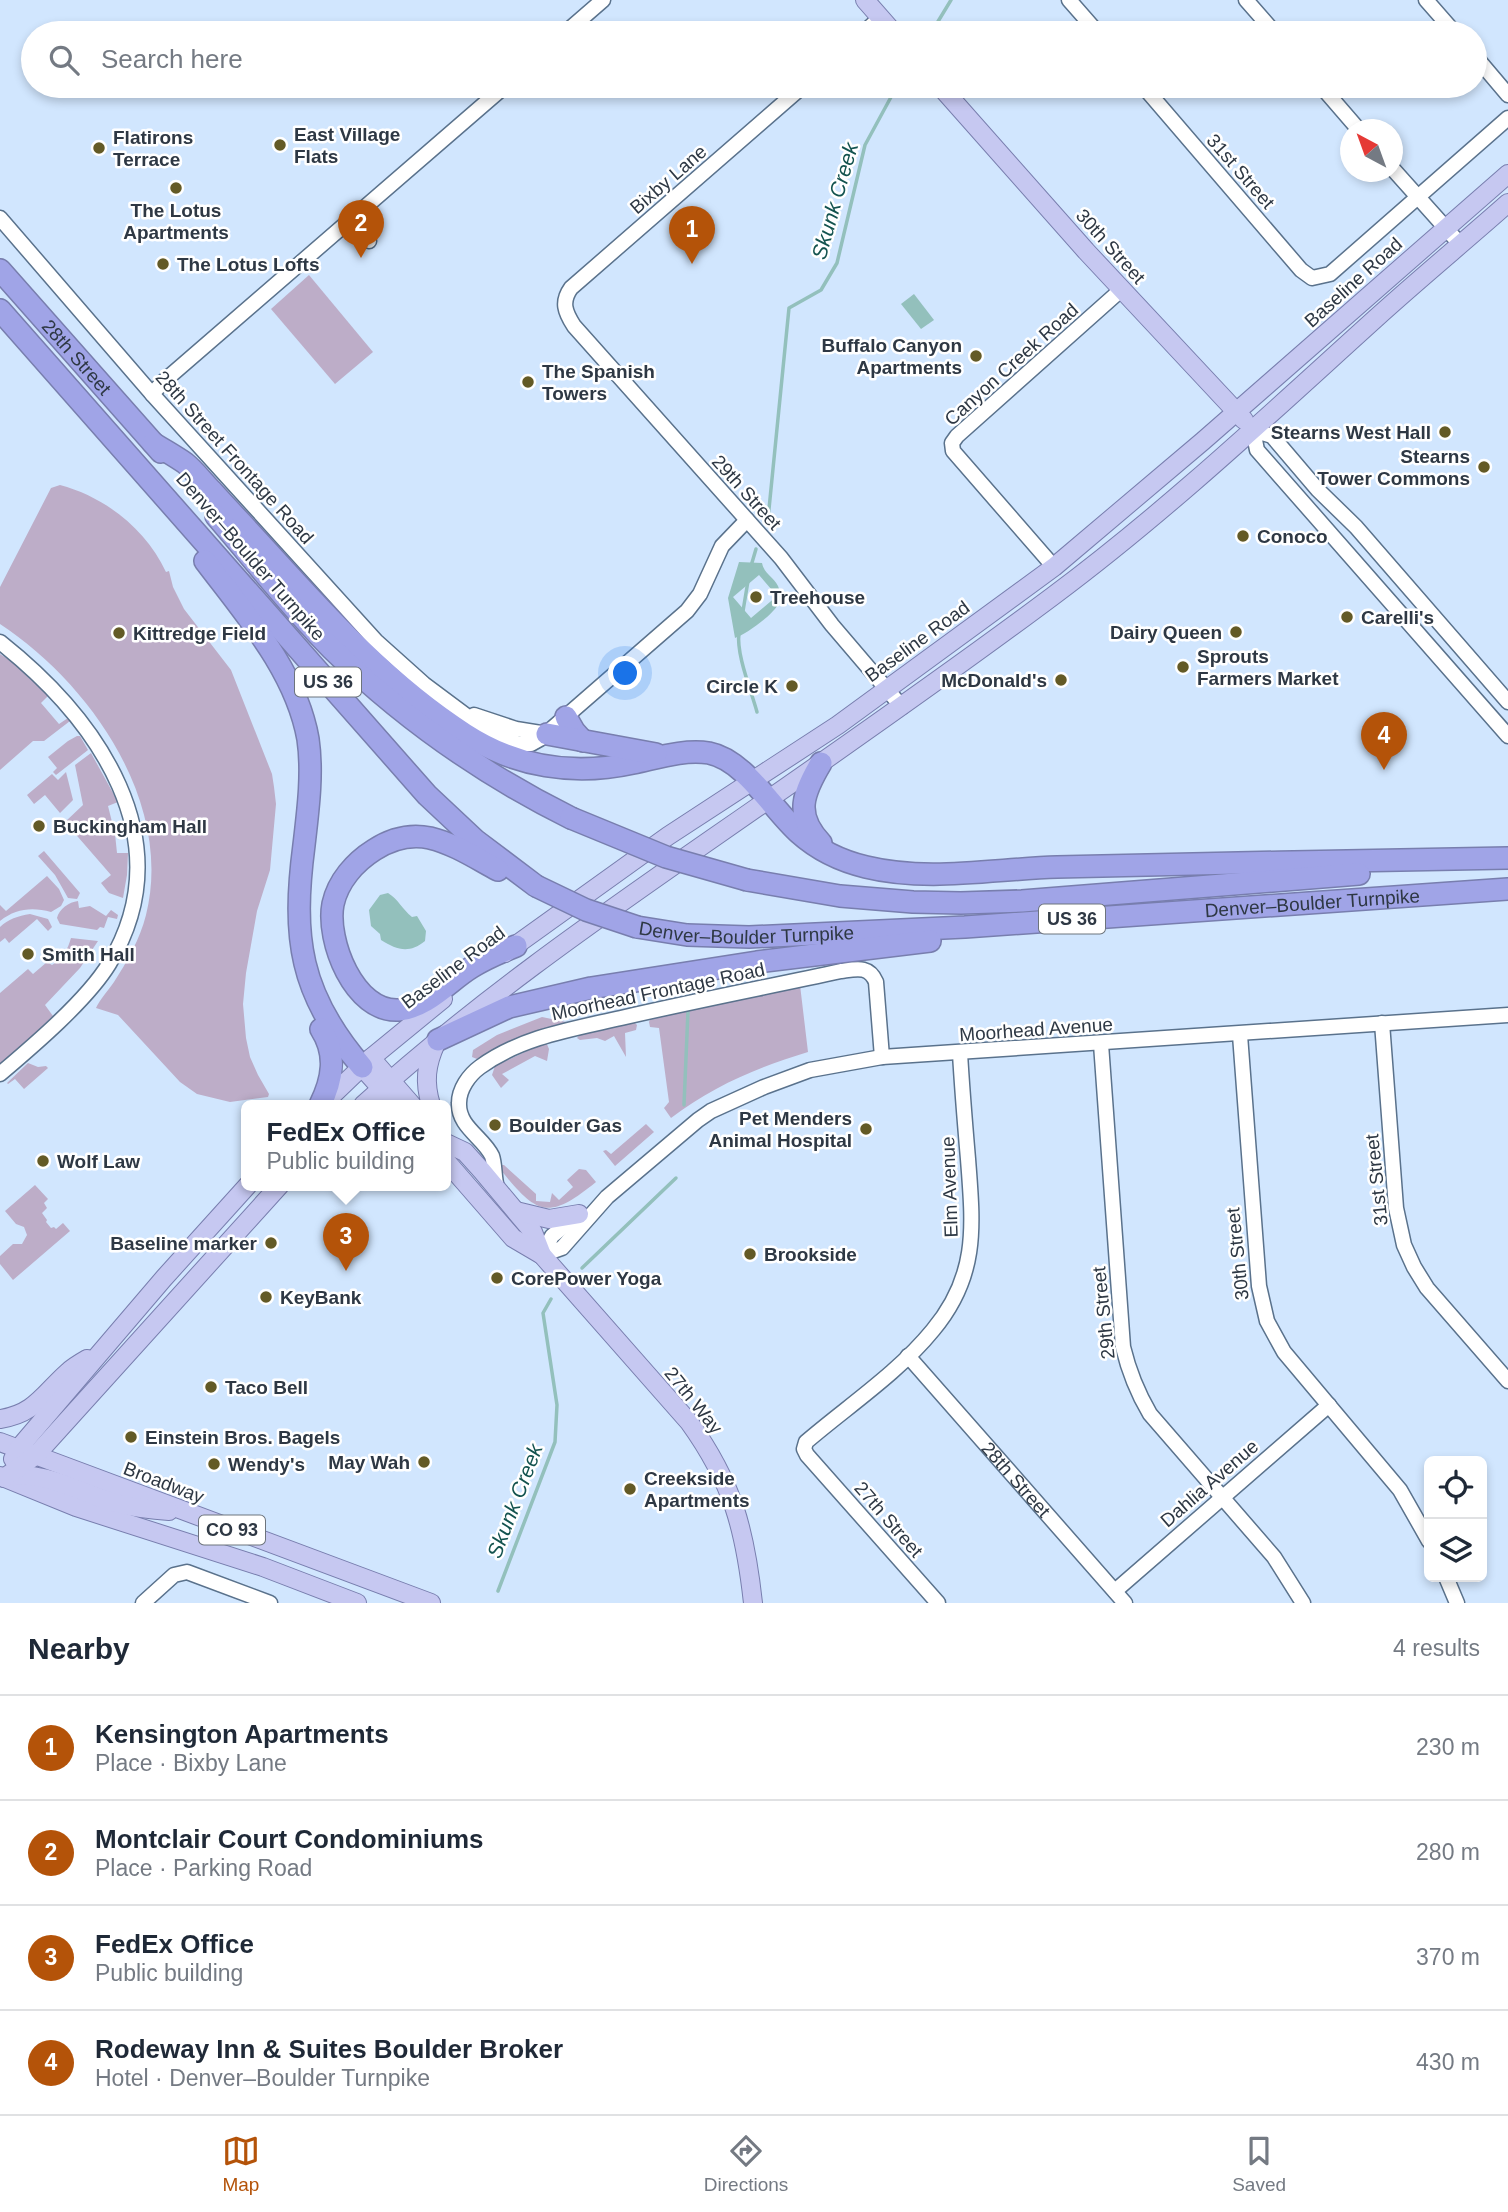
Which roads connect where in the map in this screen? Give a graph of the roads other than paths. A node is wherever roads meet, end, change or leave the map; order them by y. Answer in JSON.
{"nodes":[{"id":1,"x":603,"y":0,"type":"edge"},
{"id":2,"x":865,"y":0,"type":"edge"},
{"id":3,"x":1069,"y":0,"type":"edge"},
{"id":4,"x":1246,"y":0,"type":"edge"},
{"id":5,"x":1426,"y":0,"type":"edge"},
{"id":6,"x":880,"y":18,"type":"junction"},
{"id":7,"x":579,"y":21,"type":"edge"},
{"id":8,"x":877,"y":21,"type":"edge"},
{"id":9,"x":883,"y":21,"type":"edge"},
{"id":10,"x":1087,"y":21,"type":"edge"},
{"id":11,"x":1264,"y":21,"type":"edge"},
{"id":12,"x":1444,"y":21,"type":"edge"},
{"id":13,"x":1487,"y":70,"type":"edge"},
{"id":14,"x":1508,"y":95,"type":"edge"},
{"id":15,"x":491,"y":98,"type":"edge"},
{"id":16,"x":789,"y":98,"type":"edge"},
{"id":17,"x":951,"y":98,"type":"edge"},
{"id":18,"x":1153,"y":98,"type":"edge"},
{"id":19,"x":1331,"y":98,"type":"edge"},
{"id":20,"x":1508,"y":118,"type":"edge"},
{"id":21,"x":1350,"y":119,"type":"edge"},
{"id":22,"x":1508,"y":174,"type":"edge"},
{"id":23,"x":1403,"y":180,"type":"edge"},
{"id":24,"x":1419,"y":197,"type":"junction"},
{"id":25,"x":1508,"y":203,"type":"edge"},
{"id":26,"x":0,"y":218,"type":"edge"},
{"id":27,"x":349,"y":221,"type":"junction"},
{"id":28,"x":1446,"y":228,"type":"junction"},
{"id":29,"x":369,"y":241,"type":"dead end"},
{"id":30,"x":1460,"y":244,"type":"junction"},
{"id":31,"x":0,"y":270,"type":"edge"},
{"id":32,"x":1122,"y":289,"type":"junction"},
{"id":33,"x":564,"y":305,"type":"joint"},
{"id":34,"x":0,"y":310,"type":"edge"},
{"id":35,"x":152,"y":394,"type":"junction"},
{"id":36,"x":1237,"y":412,"type":"junction"},
{"id":37,"x":1253,"y":430,"type":"junction"},
{"id":38,"x":153,"y":443,"type":"junction"},
{"id":39,"x":133,"y":463,"type":"junction"},
{"id":40,"x":747,"y":520,"type":"junction"},
{"id":41,"x":1054,"y":567,"type":"junction"},
{"id":42,"x":0,"y":642,"type":"edge"},
{"id":43,"x":887,"y":689,"type":"junction"},
{"id":44,"x":1508,"y":702,"type":"edge"},
{"id":45,"x":901,"y":707,"type":"junction"},
{"id":46,"x":566,"y":717,"type":"junction"},
{"id":47,"x":547,"y":734,"type":"junction"},
{"id":48,"x":1508,"y":736,"type":"edge"},
{"id":49,"x":583,"y":741,"type":"junction"},
{"id":50,"x":669,"y":755,"type":"junction"},
{"id":51,"x":821,"y":764,"type":"junction"},
{"id":52,"x":751,"y":780,"type":"junction"},
{"id":53,"x":768,"y":800,"type":"junction"},
{"id":54,"x":838,"y":858,"type":"junction"},
{"id":55,"x":1508,"y":858,"type":"edge"},
{"id":56,"x":1508,"y":864,"type":"edge"},
{"id":57,"x":301,"y":877,"type":"junction"},
{"id":58,"x":536,"y":886,"type":"junction"},
{"id":59,"x":1508,"y":889,"type":"edge"},
{"id":60,"x":1253,"y":906,"type":"junction"},
{"id":61,"x":516,"y":946,"type":"junction"},
{"id":62,"x":1508,"y":1015,"type":"edge"},
{"id":63,"x":1382,"y":1023,"type":"junction"},
{"id":64,"x":1240,"y":1035,"type":"junction"},
{"id":65,"x":438,"y":1040,"type":"junction"},
{"id":66,"x":1101,"y":1044,"type":"junction"},
{"id":67,"x":960,"y":1053,"type":"junction"},
{"id":68,"x":882,"y":1057,"type":"junction"},
{"id":69,"x":367,"y":1062,"type":"junction"},
{"id":70,"x":0,"y":1074,"type":"edge"},
{"id":71,"x":386,"y":1084,"type":"junction"},
{"id":72,"x":323,"y":1100,"type":"edge"},
{"id":73,"x":326,"y":1100,"type":"edge"},
{"id":74,"x":368,"y":1100,"type":"edge"},
{"id":75,"x":394,"y":1100,"type":"edge"},
{"id":76,"x":406,"y":1100,"type":"edge"},
{"id":77,"x":430,"y":1100,"type":"edge"},
{"id":78,"x":451,"y":1134,"type":"edge"},
{"id":79,"x":451,"y":1146,"type":"edge"},
{"id":80,"x":468,"y":1155,"type":"junction"},
{"id":81,"x":492,"y":1157,"type":"junction"},
{"id":82,"x":451,"y":1167,"type":"edge"},
{"id":83,"x":497,"y":1188,"type":"junction"},
{"id":84,"x":242,"y":1191,"type":"edge"},
{"id":85,"x":275,"y":1191,"type":"edge"},
{"id":86,"x":607,"y":1197,"type":"junction"},
{"id":87,"x":516,"y":1211,"type":"junction"},
{"id":88,"x":579,"y":1214,"type":"junction"},
{"id":89,"x":542,"y":1255,"type":"junction"},
{"id":90,"x":175,"y":1266,"type":"junction"},
{"id":91,"x":176,"y":1300,"type":"junction"},
{"id":92,"x":104,"y":1348,"type":"junction"},
{"id":93,"x":908,"y":1356,"type":"junction"},
{"id":94,"x":1508,"y":1381,"type":"edge"},
{"id":95,"x":1329,"y":1405,"type":"junction"},
{"id":96,"x":0,"y":1419,"type":"edge"},
{"id":97,"x":0,"y":1442,"type":"edge"},
{"id":98,"x":26,"y":1452,"type":"junction"},
{"id":99,"x":812,"y":1460,"type":"joint"},
{"id":100,"x":1,"y":1478,"type":"edge"},
{"id":101,"x":1222,"y":1497,"type":"junction"},
{"id":102,"x":182,"y":1511,"type":"junction"},
{"id":103,"x":1424,"y":1532,"type":"edge"},
{"id":104,"x":1448,"y":1582,"type":"edge"},
{"id":105,"x":1115,"y":1591,"type":"junction"},
{"id":106,"x":143,"y":1603,"type":"edge"},
{"id":107,"x":270,"y":1603,"type":"edge"},
{"id":108,"x":358,"y":1603,"type":"edge"},
{"id":109,"x":431,"y":1603,"type":"edge"},
{"id":110,"x":753,"y":1603,"type":"edge"},
{"id":111,"x":938,"y":1603,"type":"edge"},
{"id":112,"x":1125,"y":1603,"type":"edge"},
{"id":113,"x":1303,"y":1603,"type":"edge"},
{"id":114,"x":1457,"y":1603,"type":"edge"}],
"edges":[{"from":1,"to":7,"type":"street"},
{"from":2,"to":6,"type":"main road"},
{"from":3,"to":10,"type":"street"},
{"from":4,"to":11,"type":"street"},
{"from":5,"to":12,"type":"street"},
{"from":6,"to":8,"type":"street"},
{"from":6,"to":9,"type":"main road"},
{"from":13,"to":14,"type":"street"},
{"from":15,"to":27,"type":"street"},
{"from":16,"to":33,"type":"street","name":"Bixby Lane"},
{"from":17,"to":32,"type":"main road","name":"30th Street"},
{"from":18,"to":24,"type":"street","name":"31st Street"},
{"from":19,"to":21,"type":"street"},
{"from":20,"to":24,"type":"street"},
{"from":22,"to":28,"type":"main road","name":"Baseline Road"},
{"from":23,"to":24,"type":"street"},
{"from":24,"to":28,"type":"street"},
{"from":25,"to":30,"type":"main road"},
{"from":26,"to":35,"type":"street","name":"28th Street Frontage Road"},
{"from":27,"to":29,"type":"street"},
{"from":27,"to":35,"type":"street"},
{"from":28,"to":30,"type":"street"},
{"from":28,"to":36,"type":"main road","name":"Baseline Road"},
{"from":30,"to":37,"type":"main road"},
{"from":31,"to":38,"type":"highway","name":"28th Street","number":"US 36"},
{"from":32,"to":36,"type":"main road","name":"30th Street"},
{"from":32,"to":41,"type":"street","name":"Canyon Creek Road"},
{"from":33,"to":40,"type":"street","name":"29th Street"},
{"from":34,"to":39,"type":"highway","name":"28th Street","number":"US 36"},
{"from":35,"to":47,"type":"street","name":"28th Street Frontage Road"},
{"from":36,"to":37,"type":"main road","name":"30th Street"},
{"from":36,"to":41,"type":"main road","name":"Baseline Road"},
{"from":37,"to":44,"type":"street","name":"30th Street"},
{"from":37,"to":45,"type":"main road"},
{"from":37,"to":48,"type":"street","name":"30th Street"},
{"from":38,"to":50,"type":"highway"},
{"from":38,"to":56,"type":"highway","name":"Denver–Boulder Turnpike","number":"US 36","bridge":true},
{"from":39,"to":57,"type":"highway"},
{"from":39,"to":58,"type":"highway","name":"Denver–Boulder Turnpike","number":"US 36"},
{"from":40,"to":43,"type":"street","name":"29th Street"},
{"from":40,"to":46,"type":"street"},
{"from":41,"to":43,"type":"main road","name":"Baseline Road"},
{"from":42,"to":70,"type":"street"},
{"from":43,"to":45,"type":"street","name":"29th Street"},
{"from":43,"to":52,"type":"main road","name":"Baseline Road"},
{"from":45,"to":51,"type":"main road"},
{"from":46,"to":47,"type":"street"},
{"from":46,"to":49,"type":"highway"},
{"from":47,"to":49,"type":"highway"},
{"from":49,"to":50,"type":"highway"},
{"from":50,"to":52,"type":"highway"},
{"from":51,"to":53,"type":"main road"},
{"from":51,"to":54,"type":"highway"},
{"from":52,"to":53,"type":"highway"},
{"from":52,"to":61,"type":"main road","name":"Baseline Road"},
{"from":53,"to":54,"type":"highway"},
{"from":53,"to":65,"type":"main road"},
{"from":54,"to":55,"type":"highway"},
{"from":57,"to":69,"type":"highway"},
{"from":57,"to":72,"type":"highway"},
{"from":58,"to":60,"type":"highway","name":"Denver–Boulder Turnpike","number":"US 36","bridge":true},
{"from":58,"to":61,"type":"highway"},
{"from":59,"to":60,"type":"highway","name":"Denver–Boulder Turnpike","number":"US 36"},
{"from":60,"to":65,"type":"highway"},
{"from":61,"to":69,"type":"main road","name":"Baseline Road"},
{"from":62,"to":63,"type":"street","name":"Moorhead Avenue"},
{"from":63,"to":64,"type":"street","name":"Moorhead Avenue"},
{"from":63,"to":94,"type":"street","name":"31st Street"},
{"from":64,"to":66,"type":"street","name":"Moorhead Avenue"},
{"from":64,"to":95,"type":"street","name":"30th Street"},
{"from":65,"to":71,"type":"main road"},
{"from":65,"to":77,"type":"main road"},
{"from":66,"to":67,"type":"street","name":"Moorhead Avenue"},
{"from":66,"to":101,"type":"street","name":"29th Street"},
{"from":67,"to":68,"type":"street","name":"Moorhead Avenue"},
{"from":67,"to":93,"type":"street","name":"Elm Avenue"},
{"from":68,"to":81,"type":"street","name":"Moorhead Frontage Road"},
{"from":68,"to":86,"type":"street","name":"Moorhead Avenue"},
{"from":69,"to":71,"type":"main road"},
{"from":69,"to":73,"type":"main road","name":"Baseline Road"},
{"from":71,"to":74,"type":"main road"},
{"from":71,"to":75,"type":"main road"},
{"from":71,"to":76,"type":"main road"},
{"from":78,"to":80,"type":"main road"},
{"from":79,"to":80,"type":"main road","name":"27th Way"},
{"from":80,"to":81,"type":"street"},
{"from":80,"to":83,"type":"main road","name":"27th Way"},
{"from":81,"to":83,"type":"street","name":"Moorhead Frontage Road"},
{"from":82,"to":89,"type":"main road","name":"27th Way"},
{"from":83,"to":87,"type":"main road","name":"27th Way"},
{"from":84,"to":90,"type":"main road"},
{"from":85,"to":91,"type":"main road"},
{"from":86,"to":88,"type":"street","name":"Moorhead Avenue"},
{"from":86,"to":89,"type":"street","name":"Moorhead Avenue"},
{"from":87,"to":88,"type":"main road"},
{"from":87,"to":89,"type":"main road","name":"27th Way"},
{"from":88,"to":89,"type":"street","name":"Moorhead Avenue"},
{"from":89,"to":110,"type":"main road","name":"27th Way"},
{"from":90,"to":91,"type":"main road"},
{"from":90,"to":92,"type":"main road"},
{"from":91,"to":98,"type":"main road"},
{"from":92,"to":96,"type":"main road"},
{"from":92,"to":98,"type":"main road"},
{"from":93,"to":99,"type":"street","name":"Elm Avenue"},
{"from":93,"to":105,"type":"street","name":"28th Street"},
{"from":95,"to":101,"type":"street","name":"Dahlia Avenue"},
{"from":95,"to":103,"type":"street","name":"30th Street"},
{"from":97,"to":98,"type":"main road","name":"Broadway","number":"CO 93"},
{"from":98,"to":100,"type":"main road"},
{"from":98,"to":102,"type":"main road","name":"Broadway","number":"CO 93"},
{"from":99,"to":111,"type":"street","name":"27th Street"},
{"from":100,"to":102,"type":"main road"},
{"from":100,"to":108,"type":"main road","number":"CO 93"},
{"from":101,"to":105,"type":"street","name":"Dahlia Avenue"},
{"from":101,"to":113,"type":"street","name":"29th Street"},
{"from":102,"to":109,"type":"main road","name":"Broadway","number":"CO 93"},
{"from":104,"to":114,"type":"street"},
{"from":105,"to":112,"type":"street","name":"28th Street"},
{"from":106,"to":107,"type":"street"}]}
